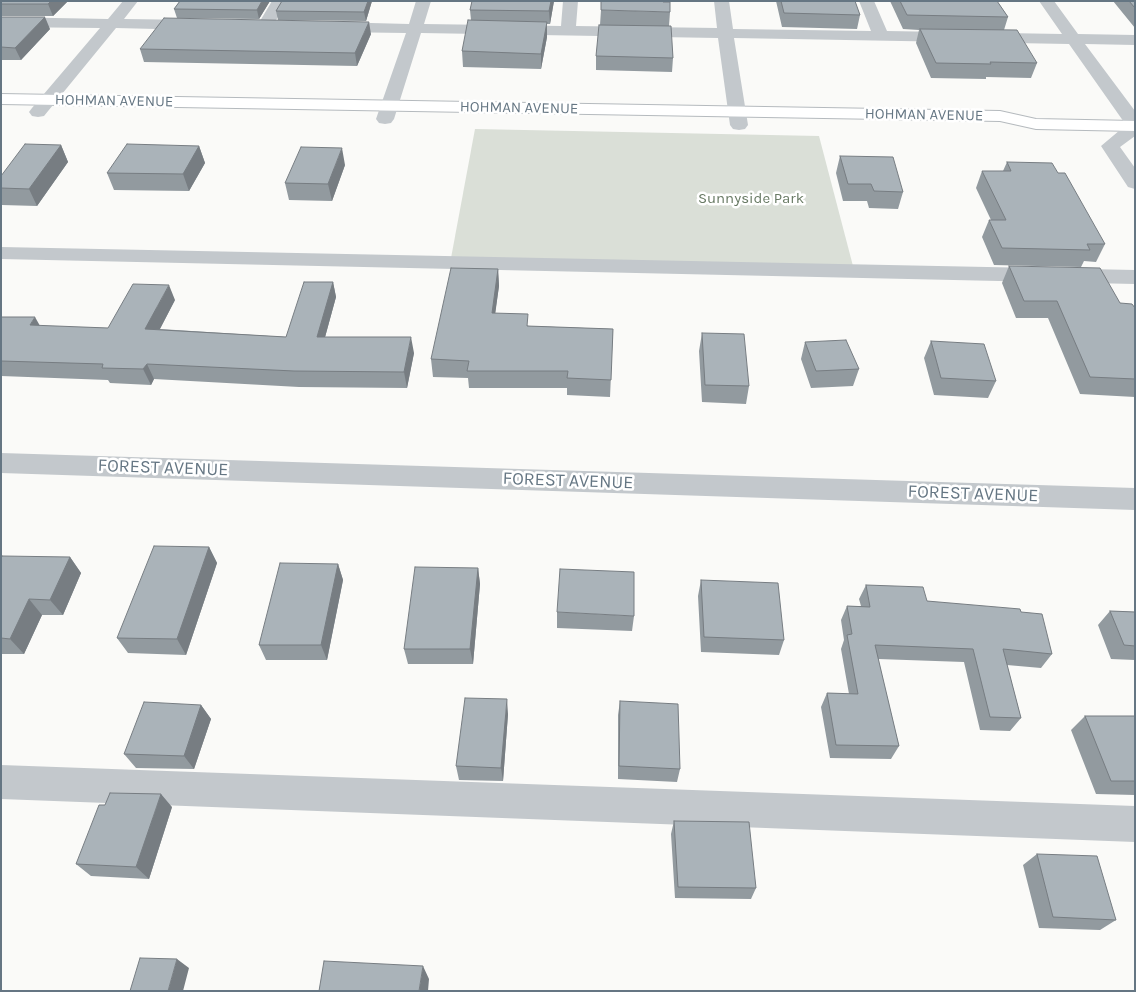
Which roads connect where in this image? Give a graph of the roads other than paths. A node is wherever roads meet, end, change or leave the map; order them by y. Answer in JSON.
{"nodes":[{"id":1,"x":131,"y":1,"type":"edge"},
{"id":2,"x":280,"y":1,"type":"edge"},
{"id":3,"x":424,"y":1,"type":"edge"},
{"id":4,"x":571,"y":1,"type":"edge"},
{"id":5,"x":721,"y":1,"type":"edge"},
{"id":6,"x":866,"y":1,"type":"edge"},
{"id":7,"x":1046,"y":1,"type":"edge"},
{"id":8,"x":1,"y":22,"type":"edge"},
{"id":9,"x":112,"y":23,"type":"junction"},
{"id":10,"x":208,"y":25,"type":"edge"},
{"id":11,"x":246,"y":26,"type":"edge"},
{"id":12,"x":265,"y":26,"type":"junction"},
{"id":13,"x":285,"y":26,"type":"edge"},
{"id":14,"x":315,"y":27,"type":"edge"},
{"id":15,"x":415,"y":28,"type":"junction"},
{"id":16,"x":568,"y":31,"type":"junction"},
{"id":17,"x":726,"y":34,"type":"junction"},
{"id":18,"x":881,"y":36,"type":"junction"},
{"id":19,"x":1074,"y":40,"type":"junction"},
{"id":20,"x":1135,"y":40,"type":"edge"},
{"id":21,"x":1,"y":98,"type":"edge"},
{"id":22,"x":44,"y":106,"type":"junction"},
{"id":23,"x":1,"y":112,"type":"edge"},
{"id":24,"x":387,"y":112,"type":"junction"},
{"id":25,"x":739,"y":119,"type":"junction"},
{"id":26,"x":1135,"y":125,"type":"edge"},
{"id":27,"x":1135,"y":183,"type":"edge"},
{"id":28,"x":1,"y":253,"type":"edge"},
{"id":29,"x":1135,"y":277,"type":"edge"},
{"id":30,"x":1,"y":463,"type":"edge"},
{"id":31,"x":1135,"y":499,"type":"edge"},
{"id":32,"x":1,"y":782,"type":"edge"},
{"id":33,"x":1135,"y":824,"type":"edge"}],
"edges":[{"from":1,"to":9,"type":"street"},
{"from":2,"to":12,"type":"street"},
{"from":3,"to":15,"type":"street"},
{"from":4,"to":16,"type":"street"},
{"from":5,"to":17,"type":"street"},
{"from":6,"to":18,"type":"street"},
{"from":7,"to":19,"type":"street"},
{"from":8,"to":9,"type":"street"},
{"from":9,"to":10,"type":"street"},
{"from":9,"to":22,"type":"street"},
{"from":11,"to":12,"type":"street"},
{"from":12,"to":13,"type":"street"},
{"from":14,"to":15,"type":"street"},
{"from":15,"to":16,"type":"street"},
{"from":15,"to":24,"type":"street"},
{"from":16,"to":17,"type":"street"},
{"from":17,"to":18,"type":"street"},
{"from":17,"to":25,"type":"street"},
{"from":18,"to":19,"type":"street"},
{"from":19,"to":20,"type":"street"},
{"from":19,"to":26,"type":"street"},
{"from":21,"to":22,"type":"main road","name":"HOHMAN AVENUE"},
{"from":22,"to":23,"type":"main road","name":"HOHMAN AVENUE"},
{"from":22,"to":24,"type":"main road","name":"HOHMAN AVENUE"},
{"from":24,"to":25,"type":"main road","name":"HOHMAN AVENUE"},
{"from":25,"to":26,"type":"main road","name":"HOHMAN AVENUE"},
{"from":26,"to":27,"type":"street"},
{"from":28,"to":29,"type":"street"},
{"from":30,"to":31,"type":"street","name":"FOREST AVENUE"},
{"from":32,"to":33,"type":"street"}]}
